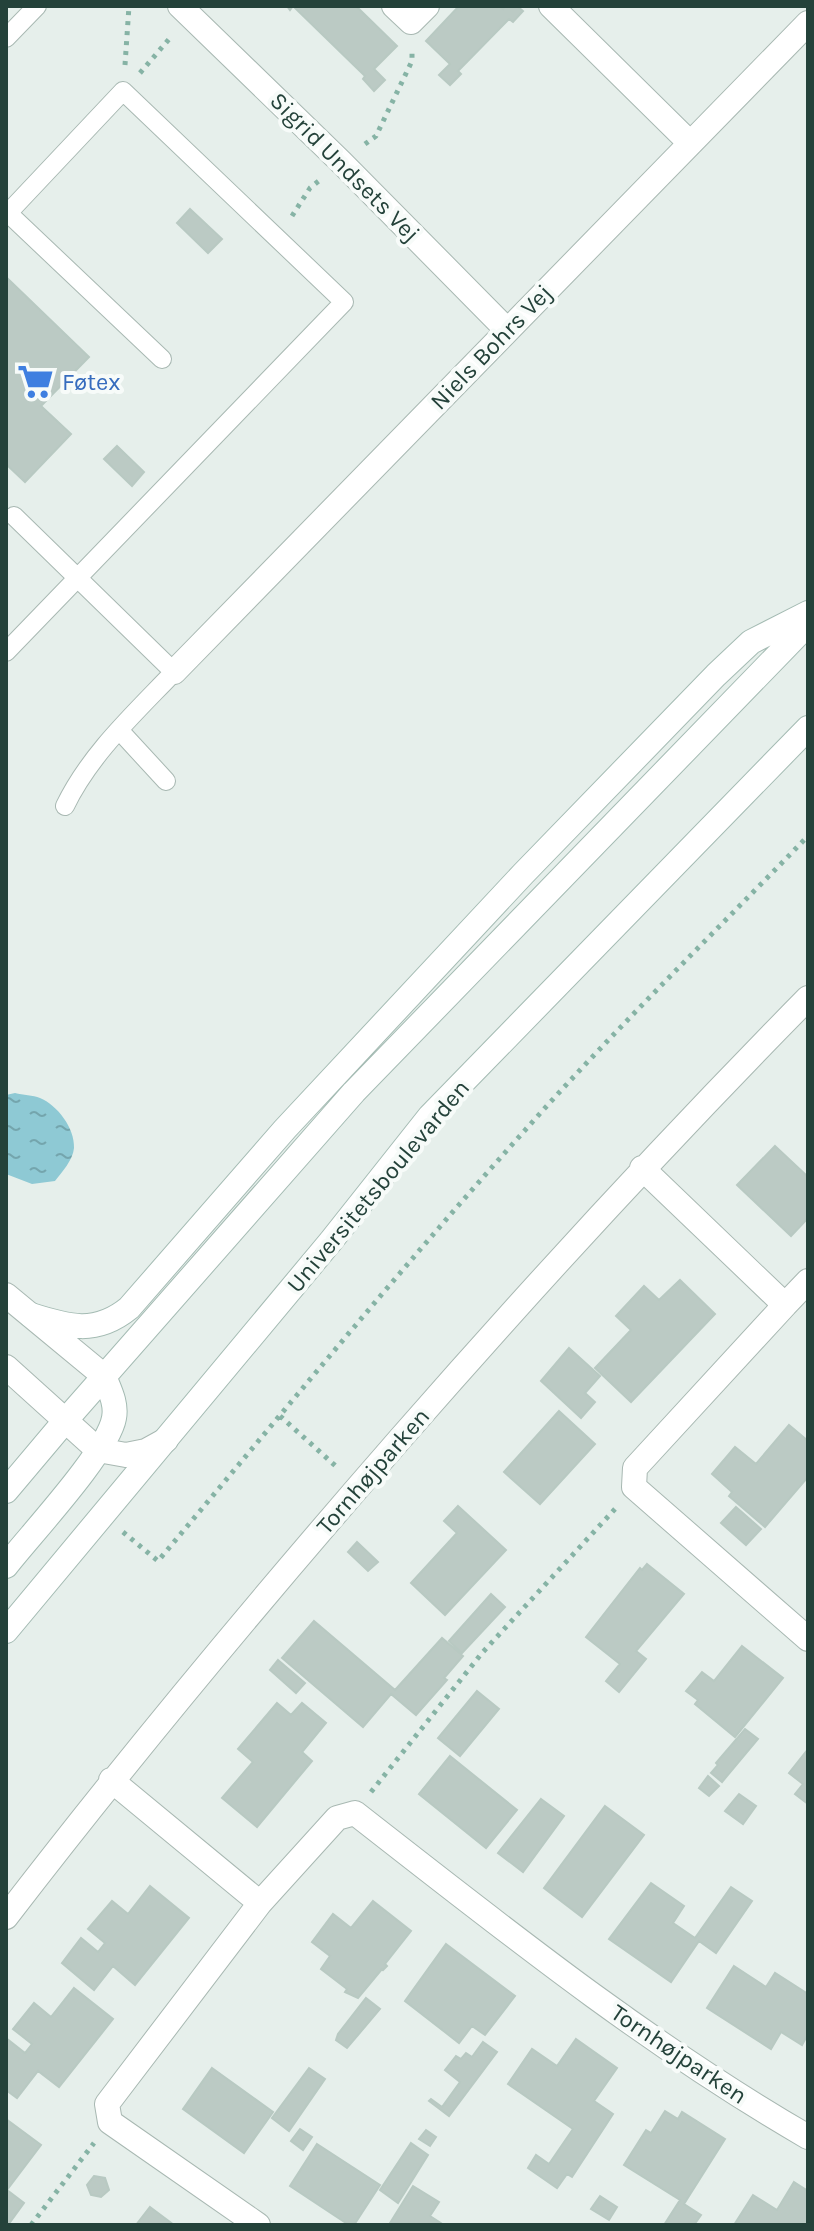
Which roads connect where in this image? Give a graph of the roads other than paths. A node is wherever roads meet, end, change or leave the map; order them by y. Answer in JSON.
{"nodes":[{"id":1,"x":37,"y":6,"type":"edge"},
{"id":2,"x":551,"y":6,"type":"edge"},
{"id":3,"x":185,"y":11,"type":"edge"},
{"id":4,"x":808,"y":23,"type":"edge"},
{"id":5,"x":6,"y":38,"type":"edge"},
{"id":6,"x":690,"y":143,"type":"junction"},
{"id":7,"x":507,"y":330,"type":"junction"},
{"id":8,"x":162,"y":359,"type":"dead end"},
{"id":9,"x":14,"y":516,"type":"dead end"},
{"id":10,"x":80,"y":578,"type":"junction"},
{"id":11,"x":808,"y":613,"type":"edge"},
{"id":12,"x":808,"y":624,"type":"edge"},
{"id":13,"x":6,"y":652,"type":"edge"},
{"id":14,"x":174,"y":672,"type":"junction"},
{"id":15,"x":808,"y":728,"type":"edge"},
{"id":16,"x":120,"y":731,"type":"junction"},
{"id":17,"x":166,"y":781,"type":"dead end"},
{"id":18,"x":65,"y":806,"type":"dead end"},
{"id":19,"x":808,"y":998,"type":"edge"},
{"id":20,"x":642,"y":1168,"type":"junction"},
{"id":21,"x":808,"y":1281,"type":"edge"},
{"id":22,"x":6,"y":1295,"type":"edge"},
{"id":23,"x":785,"y":1305,"type":"junction"},
{"id":24,"x":31,"y":1315,"type":"junction"},
{"id":25,"x":6,"y":1367,"type":"edge"},
{"id":26,"x":104,"y":1376,"type":"junction"},
{"id":27,"x":65,"y":1421,"type":"junction"},
{"id":28,"x":166,"y":1440,"type":"junction"},
{"id":29,"x":98,"y":1450,"type":"junction"},
{"id":30,"x":6,"y":1491,"type":"edge"},
{"id":31,"x":6,"y":1566,"type":"edge"},
{"id":32,"x":6,"y":1631,"type":"edge"},
{"id":33,"x":808,"y":1639,"type":"edge"},
{"id":34,"x":111,"y":1780,"type":"junction"},
{"id":35,"x":260,"y":1903,"type":"junction"},
{"id":36,"x":6,"y":1917,"type":"edge"},
{"id":37,"x":808,"y":2137,"type":"edge"},
{"id":38,"x":258,"y":2225,"type":"edge"}],
"edges":[{"from":1,"to":5,"type":"lane"},
{"from":2,"to":6,"type":"street"},
{"from":3,"to":7,"type":"street","name":"Sigrid Undsets Vej"},
{"from":4,"to":6,"type":"street","name":"Niels Bohrs Vej"},
{"from":6,"to":7,"type":"street","name":"Niels Bohrs Vej"},
{"from":7,"to":14,"type":"street","name":"Niels Bohrs Vej"},
{"from":8,"to":10,"type":"lane"},
{"from":9,"to":10,"type":"lane"},
{"from":10,"to":13,"type":"lane"},
{"from":10,"to":14,"type":"lane"},
{"from":11,"to":24,"type":"street"},
{"from":12,"to":26,"type":"street"},
{"from":14,"to":16,"type":"lane"},
{"from":15,"to":28,"type":"street","name":"Universitetsboulevarden"},
{"from":16,"to":17,"type":"lane"},
{"from":16,"to":18,"type":"lane"},
{"from":19,"to":20,"type":"street","name":"Tornhøjparken"},
{"from":20,"to":23,"type":"street"},
{"from":20,"to":34,"type":"street","name":"Tornhøjparken"},
{"from":21,"to":23,"type":"street"},
{"from":22,"to":24,"type":"street"},
{"from":23,"to":33,"type":"street"},
{"from":24,"to":26,"type":"street"},
{"from":25,"to":27,"type":"street"},
{"from":26,"to":27,"type":"street"},
{"from":26,"to":29,"type":"street"},
{"from":27,"to":29,"type":"street"},
{"from":27,"to":30,"type":"street"},
{"from":28,"to":29,"type":"street"},
{"from":28,"to":32,"type":"street","name":"Universitetsboulevarden"},
{"from":29,"to":31,"type":"street"},
{"from":34,"to":35,"type":"street"},
{"from":34,"to":36,"type":"street","name":"Tornhøjparken"},
{"from":35,"to":37,"type":"street","name":"Tornhøjparken"},
{"from":35,"to":38,"type":"street"}]}
